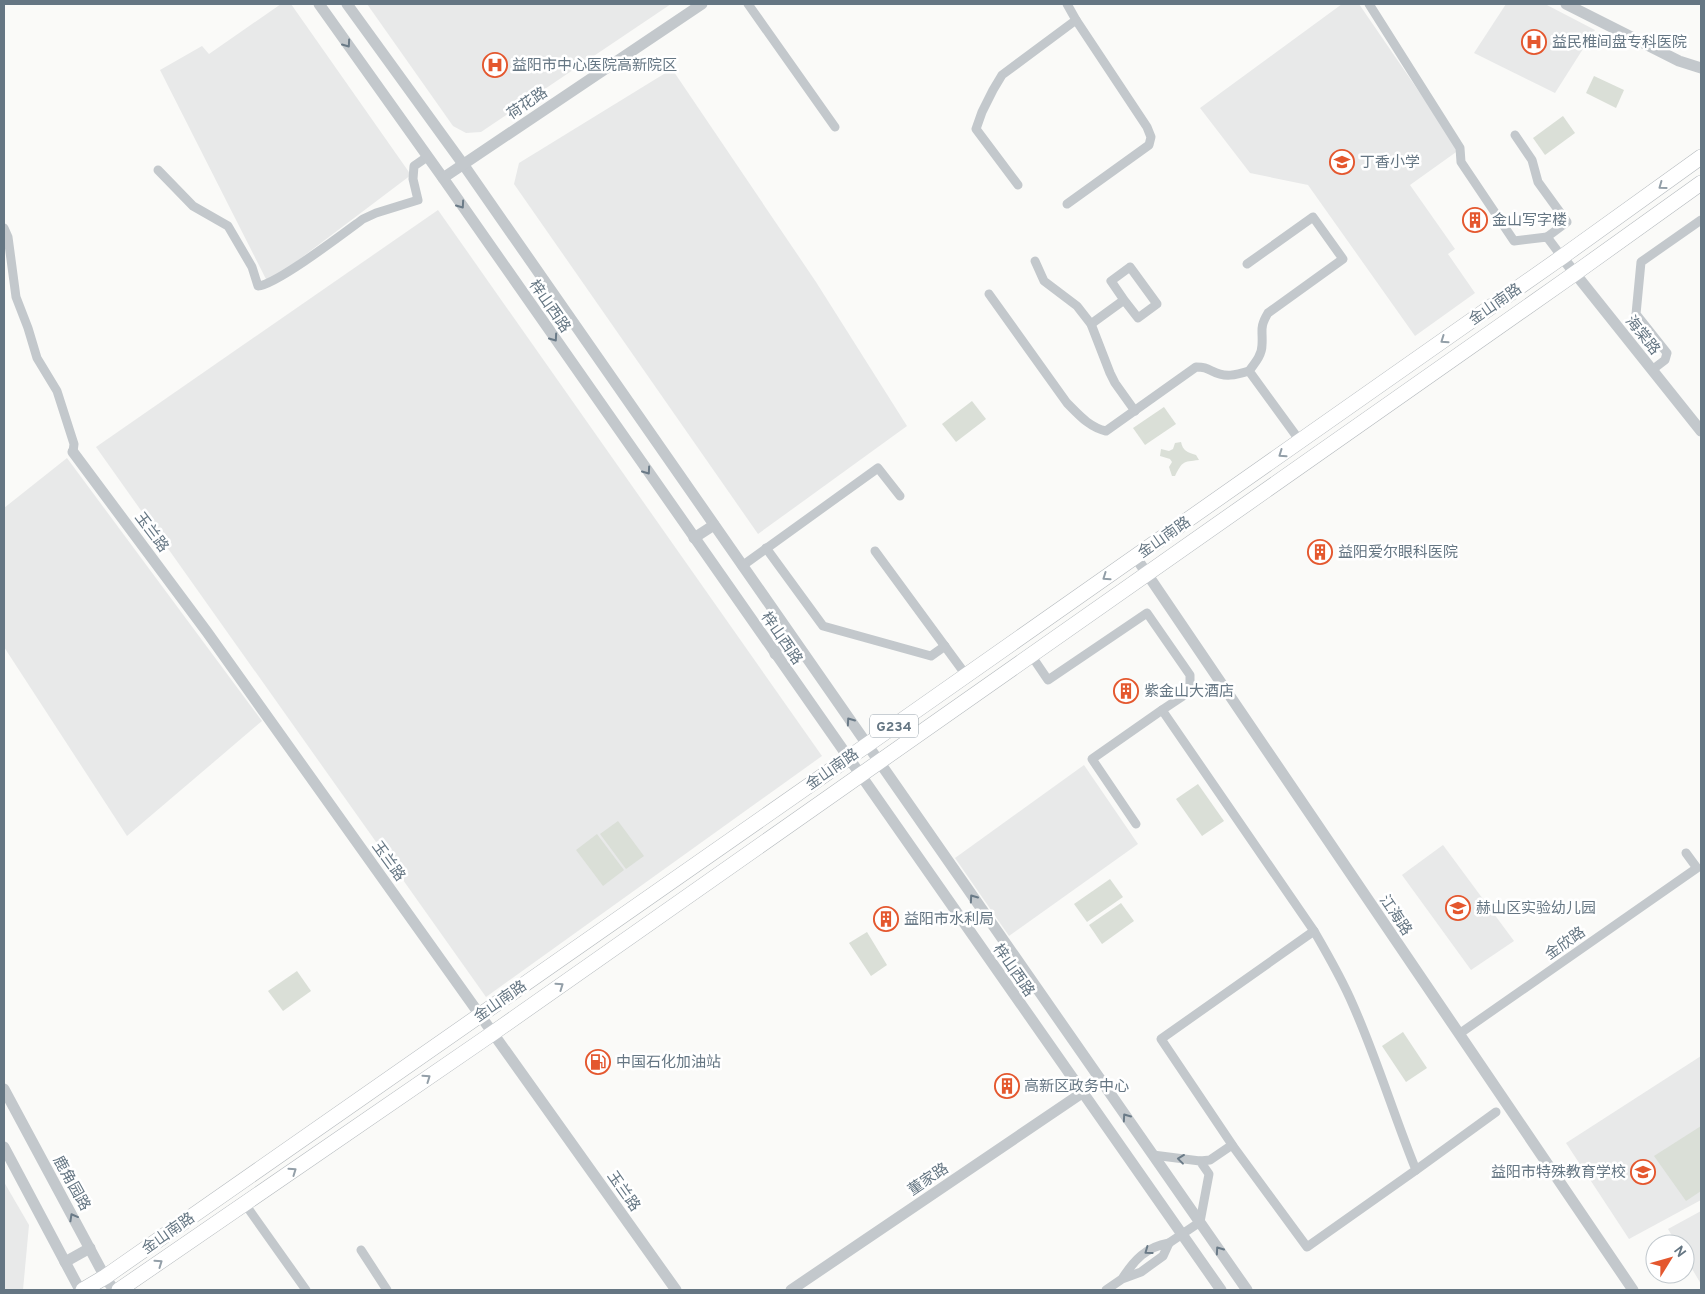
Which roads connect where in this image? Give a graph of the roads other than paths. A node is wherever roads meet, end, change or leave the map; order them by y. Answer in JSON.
{"nodes":[{"id":1,"x":319,"y":4,"type":"edge"},
{"id":2,"x":347,"y":4,"type":"edge"},
{"id":3,"x":702,"y":4,"type":"edge"},
{"id":4,"x":748,"y":4,"type":"edge"},
{"id":5,"x":1067,"y":4,"type":"edge"},
{"id":6,"x":1369,"y":4,"type":"edge"},
{"id":7,"x":1566,"y":4,"type":"edge"},
{"id":8,"x":1076,"y":20,"type":"junction"},
{"id":9,"x":1701,"y":68,"type":"edge"},
{"id":10,"x":835,"y":128,"type":"dead end"},
{"id":11,"x":1515,"y":135,"type":"dead end"},
{"id":12,"x":427,"y":156,"type":"junction"},
{"id":13,"x":1701,"y":157,"type":"edge"},
{"id":14,"x":463,"y":164,"type":"junction"},
{"id":15,"x":158,"y":170,"type":"dead end"},
{"id":16,"x":442,"y":178,"type":"junction"},
{"id":17,"x":1701,"y":182,"type":"edge"},
{"id":18,"x":1018,"y":185,"type":"dead end"},
{"id":19,"x":1067,"y":204,"type":"dead end"},
{"id":20,"x":1701,"y":220,"type":"edge"},
{"id":21,"x":4,"y":228,"type":"edge"},
{"id":22,"x":1548,"y":237,"type":"junction"},
{"id":23,"x":1562,"y":257,"type":"junction"},
{"id":24,"x":1035,"y":260,"type":"dead end"},
{"id":25,"x":1247,"y":264,"type":"dead end"},
{"id":26,"x":1574,"y":274,"type":"junction"},
{"id":27,"x":989,"y":294,"type":"dead end"},
{"id":28,"x":1124,"y":300,"type":"junction"},
{"id":29,"x":1091,"y":324,"type":"junction"},
{"id":30,"x":1652,"y":370,"type":"junction"},
{"id":31,"x":1249,"y":371,"type":"junction"},
{"id":32,"x":1135,"y":411,"type":"junction"},
{"id":33,"x":1701,"y":431,"type":"edge"},
{"id":34,"x":1300,"y":441,"type":"junction"},
{"id":35,"x":73,"y":452,"type":"joint"},
{"id":36,"x":900,"y":496,"type":"dead end"},
{"id":37,"x":714,"y":525,"type":"junction"},
{"id":38,"x":694,"y":538,"type":"junction"},
{"id":39,"x":766,"y":548,"type":"junction"},
{"id":40,"x":874,"y":551,"type":"dead end"},
{"id":41,"x":1136,"y":556,"type":"junction"},
{"id":42,"x":742,"y":566,"type":"junction"},
{"id":43,"x":1147,"y":574,"type":"junction"},
{"id":44,"x":794,"y":640,"type":"junction"},
{"id":45,"x":945,"y":646,"type":"junction"},
{"id":46,"x":775,"y":654,"type":"junction"},
{"id":47,"x":1031,"y":655,"type":"junction"},
{"id":48,"x":966,"y":675,"type":"junction"},
{"id":49,"x":1162,"y":710,"type":"junction"},
{"id":50,"x":866,"y":745,"type":"junction"},
{"id":51,"x":847,"y":758,"type":"junction"},
{"id":52,"x":878,"y":762,"type":"junction"},
{"id":53,"x":860,"y":776,"type":"junction"},
{"id":54,"x":1136,"y":824,"type":"dead end"},
{"id":55,"x":1686,"y":853,"type":"dead end"},
{"id":56,"x":1314,"y":931,"type":"junction"},
{"id":57,"x":480,"y":1015,"type":"junction"},
{"id":58,"x":493,"y":1033,"type":"junction"},
{"id":59,"x":1459,"y":1034,"type":"junction"},
{"id":60,"x":388,"y":1079,"type":"junction"},
{"id":61,"x":4,"y":1089,"type":"edge"},
{"id":62,"x":1082,"y":1093,"type":"junction"},
{"id":63,"x":400,"y":1097,"type":"junction"},
{"id":64,"x":1496,"y":1112,"type":"dead end"},
{"id":65,"x":1234,"y":1147,"type":"junction"},
{"id":66,"x":4,"y":1148,"type":"edge"},
{"id":67,"x":1153,"y":1155,"type":"junction"},
{"id":68,"x":1200,"y":1161,"type":"junction"},
{"id":69,"x":1416,"y":1170,"type":"junction"},
{"id":70,"x":1208,"y":1174,"type":"junction"},
{"id":71,"x":245,"y":1204,"type":"junction"},
{"id":72,"x":185,"y":1220,"type":"junction"},
{"id":73,"x":1200,"y":1222,"type":"junction"},
{"id":74,"x":1181,"y":1235,"type":"junction"},
{"id":75,"x":196,"y":1237,"type":"junction"},
{"id":76,"x":1169,"y":1243,"type":"junction"},
{"id":77,"x":90,"y":1248,"type":"junction"},
{"id":78,"x":361,"y":1250,"type":"dead end"},
{"id":79,"x":65,"y":1262,"type":"junction"},
{"id":80,"x":105,"y":1276,"type":"junction"},
{"id":81,"x":1122,"y":1278,"type":"junction"},
{"id":82,"x":81,"y":1290,"type":"edge"},
{"id":83,"x":114,"y":1290,"type":"edge"},
{"id":84,"x":119,"y":1290,"type":"edge"},
{"id":85,"x":306,"y":1290,"type":"edge"},
{"id":86,"x":387,"y":1290,"type":"edge"},
{"id":87,"x":676,"y":1290,"type":"edge"},
{"id":88,"x":791,"y":1290,"type":"edge"},
{"id":89,"x":1106,"y":1290,"type":"edge"},
{"id":90,"x":1221,"y":1290,"type":"edge"},
{"id":91,"x":1247,"y":1290,"type":"edge"},
{"id":92,"x":1633,"y":1290,"type":"edge"}],
"edges":[{"from":1,"to":12,"type":"street","name":"梓山西路","one_way":true},
{"from":2,"to":14,"type":"street","name":"梓山西路"},
{"from":3,"to":14,"type":"street","name":"荷花路"},
{"from":4,"to":10,"type":"street"},
{"from":5,"to":8,"type":"street"},
{"from":6,"to":22,"type":"street"},
{"from":7,"to":9,"type":"street"},
{"from":8,"to":18,"type":"street"},
{"from":8,"to":19,"type":"street"},
{"from":11,"to":22,"type":"street"},
{"from":12,"to":15,"type":"street"},
{"from":12,"to":16,"type":"street","name":"梓山西路"},
{"from":13,"to":23,"type":"highway","name":"金山南路","number":"G234","one_way":true},
{"from":14,"to":16,"type":"street","name":"荷花路"},
{"from":14,"to":37,"type":"street","name":"梓山西路"},
{"from":16,"to":38,"type":"street","name":"梓山西路","one_way":true},
{"from":17,"to":26,"type":"highway","name":"金山南路","number":"G234"},
{"from":20,"to":30,"type":"street"},
{"from":21,"to":35,"type":"street"},
{"from":22,"to":23,"type":"street"},
{"from":23,"to":26,"type":"street","name":"海棠路"},
{"from":23,"to":34,"type":"highway","name":"金山南路","number":"G234","one_way":true},
{"from":24,"to":29,"type":"street"},
{"from":25,"to":31,"type":"street"},
{"from":26,"to":30,"type":"street","name":"海棠路"},
{"from":26,"to":43,"type":"highway","name":"金山南路","number":"G234"},
{"from":27,"to":32,"type":"street"},
{"from":28,"to":28,"type":"street"},
{"from":28,"to":29,"type":"street"},
{"from":29,"to":32,"type":"street"},
{"from":30,"to":33,"type":"street","name":"海棠路"},
{"from":31,"to":32,"type":"street"},
{"from":31,"to":34,"type":"street"},
{"from":34,"to":41,"type":"highway","name":"金山南路","number":"G234","one_way":true},
{"from":35,"to":57,"type":"street","name":"玉兰路"},
{"from":36,"to":39,"type":"street"},
{"from":37,"to":38,"type":"street"},
{"from":37,"to":42,"type":"street","name":"梓山西路"},
{"from":38,"to":46,"type":"street","name":"梓山西路"},
{"from":39,"to":42,"type":"street"},
{"from":39,"to":45,"type":"street"},
{"from":40,"to":45,"type":"street"},
{"from":41,"to":43,"type":"street","name":"江海路"},
{"from":41,"to":48,"type":"highway","name":"金山南路","number":"G234","one_way":true},
{"from":42,"to":44,"type":"street","name":"梓山西路"},
{"from":43,"to":47,"type":"highway","name":"金山南路","number":"G234"},
{"from":43,"to":59,"type":"street","name":"江海路"},
{"from":44,"to":46,"type":"street"},
{"from":50,"to":44,"type":"street","name":"梓山西路","one_way":true},
{"from":45,"to":48,"type":"street"},
{"from":46,"to":51,"type":"street","name":"梓山西路"},
{"from":47,"to":49,"type":"street"},
{"from":47,"to":52,"type":"highway","name":"金山南路","number":"G234"},
{"from":48,"to":50,"type":"highway","name":"金山南路","number":"G234"},
{"from":49,"to":54,"type":"street"},
{"from":49,"to":56,"type":"street"},
{"from":50,"to":51,"type":"highway","name":"金山南路","number":"G234"},
{"from":50,"to":52,"type":"street","name":"梓山西路"},
{"from":51,"to":53,"type":"street","name":"梓山西路"},
{"from":51,"to":57,"type":"highway","name":"金山南路","number":"G234"},
{"from":52,"to":53,"type":"highway","name":"金山南路","number":"G234"},
{"from":67,"to":52,"type":"street","name":"梓山西路","one_way":true},
{"from":58,"to":53,"type":"highway","name":"金山南路","number":"G234","one_way":true},
{"from":53,"to":62,"type":"street","name":"梓山西路"},
{"from":55,"to":59,"type":"street","name":"金欣路"},
{"from":56,"to":65,"type":"street"},
{"from":56,"to":69,"type":"street"},
{"from":57,"to":58,"type":"street","name":"玉兰路"},
{"from":57,"to":60,"type":"highway","name":"金山南路","number":"G234"},
{"from":63,"to":58,"type":"highway","name":"金山南路","number":"G234","one_way":true},
{"from":58,"to":87,"type":"street","name":"玉兰路"},
{"from":59,"to":92,"type":"street","name":"江海路"},
{"from":60,"to":63,"type":"highway"},
{"from":60,"to":72,"type":"highway","name":"金山南路","number":"G234"},
{"from":77,"to":61,"type":"street","name":"鹿角园路","one_way":true},
{"from":62,"to":74,"type":"street","name":"梓山西路"},
{"from":62,"to":88,"type":"street","name":"董家路"},
{"from":71,"to":63,"type":"highway","name":"金山南路","number":"G234","one_way":true},
{"from":64,"to":69,"type":"street"},
{"from":65,"to":68,"type":"street"},
{"from":65,"to":69,"type":"street"},
{"from":65,"to":70,"type":"street"},
{"from":66,"to":79,"type":"street"},
{"from":68,"to":67,"type":"street","one_way":true},
{"from":67,"to":73,"type":"street","name":"梓山西路"},
{"from":68,"to":70,"type":"street"},
{"from":70,"to":73,"type":"street"},
{"from":71,"to":75,"type":"highway","name":"金山南路","number":"G234"},
{"from":71,"to":85,"type":"street"},
{"from":72,"to":75,"type":"highway"},
{"from":72,"to":80,"type":"highway","name":"金山南路","number":"G234"},
{"from":73,"to":74,"type":"street"},
{"from":91,"to":73,"type":"street","name":"梓山西路","one_way":true},
{"from":74,"to":76,"type":"street"},
{"from":74,"to":90,"type":"street","name":"梓山西路"},
{"from":84,"to":75,"type":"highway","name":"金山南路","number":"G234","one_way":true},
{"from":76,"to":81,"type":"street","one_way":true},
{"from":76,"to":81,"type":"street"},
{"from":77,"to":79,"type":"street"},
{"from":77,"to":80,"type":"street","name":"鹿角园路"},
{"from":78,"to":86,"type":"street"},
{"from":79,"to":82,"type":"street"},
{"from":80,"to":82,"type":"highway","name":"金山南路","number":"G234"},
{"from":80,"to":83,"type":"street","name":"鹿角园路"},
{"from":81,"to":89,"type":"street"}]}
